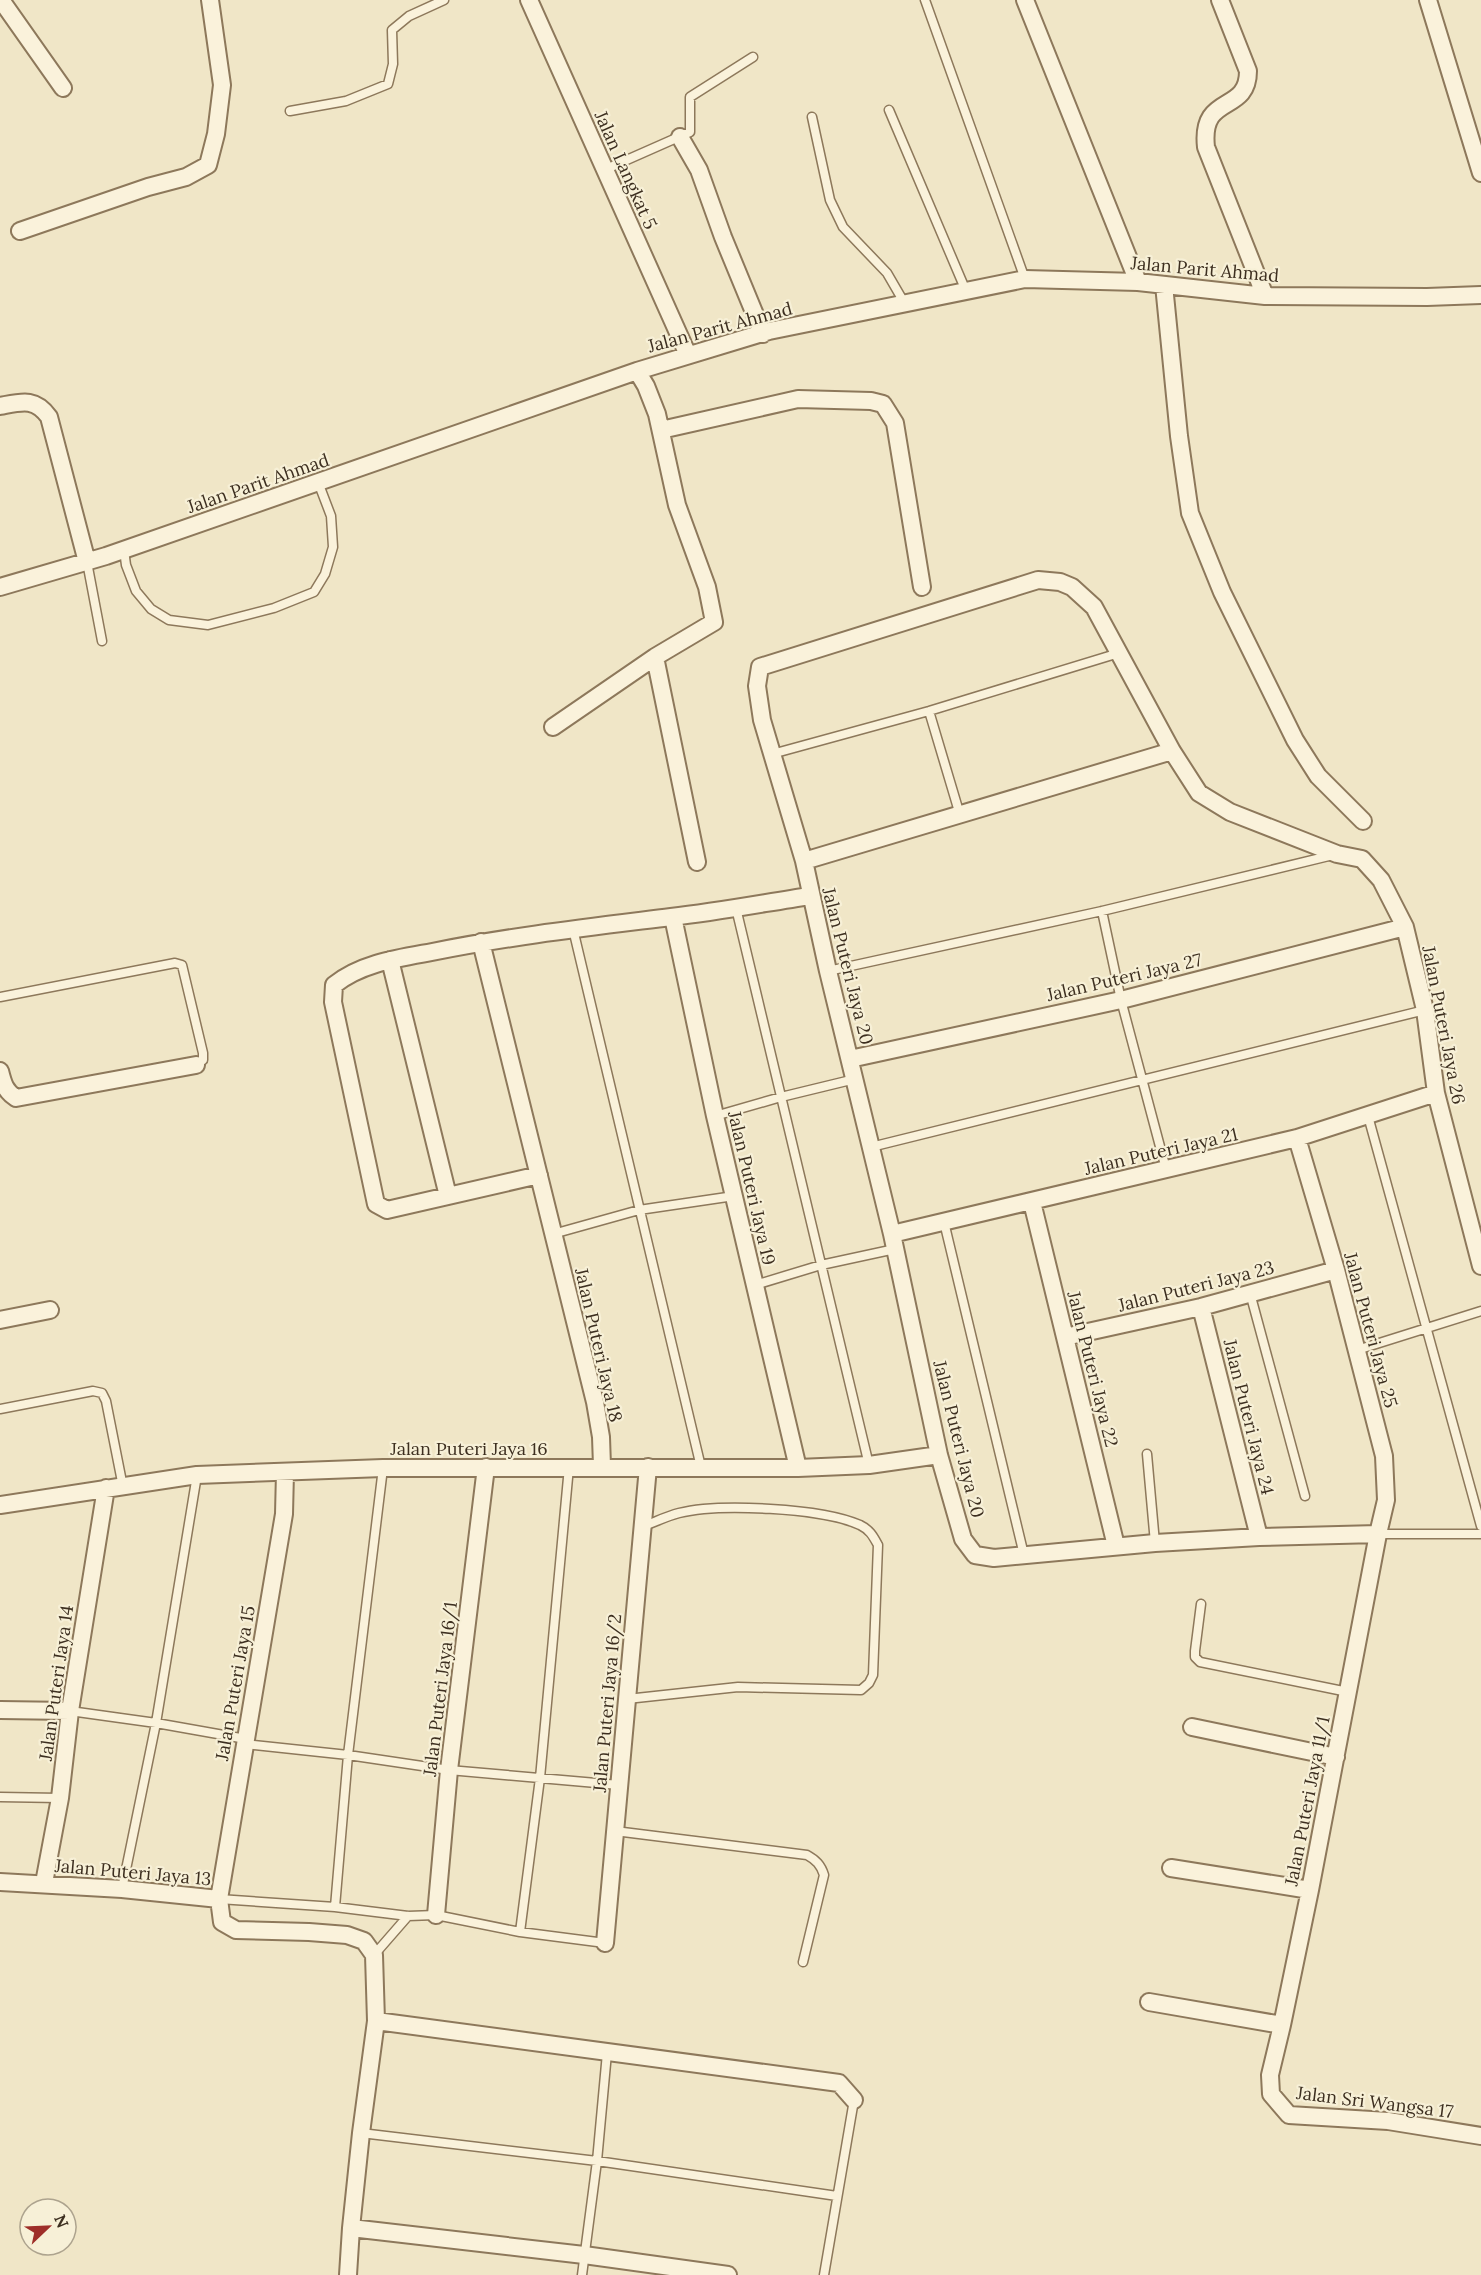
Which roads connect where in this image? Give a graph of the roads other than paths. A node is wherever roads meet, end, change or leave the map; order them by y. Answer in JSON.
{"nodes":[{"id":1,"x":1,"y":0,"type":"edge"},
{"id":2,"x":210,"y":0,"type":"edge"},
{"id":3,"x":444,"y":0,"type":"edge"},
{"id":4,"x":529,"y":0,"type":"edge"},
{"id":5,"x":925,"y":0,"type":"edge"},
{"id":6,"x":1025,"y":0,"type":"edge"},
{"id":7,"x":1220,"y":0,"type":"edge"},
{"id":8,"x":1428,"y":0,"type":"edge"},
{"id":9,"x":753,"y":57,"type":"dead end"},
{"id":10,"x":63,"y":88,"type":"dead end"},
{"id":11,"x":889,"y":110,"type":"dead end"},
{"id":12,"x":290,"y":111,"type":"dead end"},
{"id":13,"x":812,"y":117,"type":"dead end"},
{"id":14,"x":680,"y":137,"type":"junction"},
{"id":15,"x":604,"y":170,"type":"junction"},
{"id":16,"x":1481,"y":173,"type":"edge"},
{"id":17,"x":20,"y":231,"type":"dead end"},
{"id":18,"x":1025,"y":279,"type":"junction"},
{"id":19,"x":1138,"y":282,"type":"junction"},
{"id":20,"x":1164,"y":285,"type":"junction"},
{"id":21,"x":966,"y":291,"type":"junction"},
{"id":22,"x":1481,"y":295,"type":"edge"},
{"id":23,"x":1265,"y":296,"type":"junction"},
{"id":24,"x":905,"y":304,"type":"junction"},
{"id":25,"x":763,"y":334,"type":"junction"},
{"id":26,"x":688,"y":356,"type":"junction"},
{"id":27,"x":637,"y":371,"type":"junction"},
{"id":28,"x":0,"y":406,"type":"edge"},
{"id":29,"x":659,"y":422,"type":"junction"},
{"id":30,"x":320,"y":487,"type":"junction"},
{"id":31,"x":125,"y":557,"type":"junction"},
{"id":32,"x":89,"y":570,"type":"junction"},
{"id":33,"x":1038,"y":580,"type":"joint"},
{"id":34,"x":0,"y":587,"type":"edge"},
{"id":35,"x":922,"y":587,"type":"dead end"},
{"id":36,"x":102,"y":641,"type":"dead end"},
{"id":37,"x":1120,"y":653,"type":"junction"},
{"id":38,"x":655,"y":657,"type":"junction"},
{"id":39,"x":929,"y":711,"type":"junction"},
{"id":40,"x":553,"y":727,"type":"dead end"},
{"id":41,"x":1172,"y":751,"type":"junction"},
{"id":42,"x":772,"y":754,"type":"junction"},
{"id":43,"x":960,"y":815,"type":"junction"},
{"id":44,"x":1363,"y":821,"type":"dead end"},
{"id":45,"x":1337,"y":854,"type":"junction"},
{"id":46,"x":804,"y":861,"type":"junction"},
{"id":47,"x":697,"y":862,"type":"dead end"},
{"id":48,"x":810,"y":896,"type":"junction"},
{"id":49,"x":736,"y":908,"type":"junction"},
{"id":50,"x":1102,"y":910,"type":"junction"},
{"id":51,"x":674,"y":917,"type":"junction"},
{"id":52,"x":1405,"y":927,"type":"junction"},
{"id":53,"x":573,"y":928,"type":"junction"},
{"id":54,"x":481,"y":942,"type":"junction"},
{"id":55,"x":390,"y":960,"type":"junction"},
{"id":56,"x":828,"y":971,"type":"junction"},
{"id":57,"x":0,"y":997,"type":"edge"},
{"id":58,"x":1121,"y":1000,"type":"junction"},
{"id":59,"x":1425,"y":1010,"type":"junction"},
{"id":60,"x":850,"y":1059,"type":"junction"},
{"id":61,"x":196,"y":1065,"type":"joint"},
{"id":62,"x":0,"y":1071,"type":"edge"},
{"id":63,"x":855,"y":1079,"type":"junction"},
{"id":64,"x":1142,"y":1081,"type":"junction"},
{"id":65,"x":1436,"y":1093,"type":"junction"},
{"id":66,"x":781,"y":1097,"type":"junction"},
{"id":67,"x":715,"y":1116,"type":"junction"},
{"id":68,"x":1368,"y":1116,"type":"junction"},
{"id":69,"x":1298,"y":1138,"type":"junction"},
{"id":70,"x":871,"y":1147,"type":"junction"},
{"id":71,"x":1166,"y":1169,"type":"junction"},
{"id":72,"x":539,"y":1174,"type":"junction"},
{"id":73,"x":448,"y":1196,"type":"junction"},
{"id":74,"x":734,"y":1196,"type":"junction"},
{"id":75,"x":1032,"y":1202,"type":"junction"},
{"id":76,"x":639,"y":1210,"type":"junction"},
{"id":77,"x":944,"y":1222,"type":"junction"},
{"id":78,"x":552,"y":1234,"type":"junction"},
{"id":79,"x":894,"y":1242,"type":"junction"},
{"id":80,"x":821,"y":1265,"type":"junction"},
{"id":81,"x":1481,"y":1266,"type":"edge"},
{"id":82,"x":1336,"y":1270,"type":"junction"},
{"id":83,"x":755,"y":1285,"type":"junction"},
{"id":84,"x":1250,"y":1293,"type":"junction"},
{"id":85,"x":1201,"y":1307,"type":"junction"},
{"id":86,"x":50,"y":1310,"type":"dead end"},
{"id":87,"x":1481,"y":1311,"type":"edge"},
{"id":88,"x":0,"y":1320,"type":"edge"},
{"id":89,"x":1425,"y":1329,"type":"junction"},
{"id":90,"x":1065,"y":1336,"type":"junction"},
{"id":91,"x":1357,"y":1350,"type":"junction"},
{"id":92,"x":0,"y":1409,"type":"edge"},
{"id":93,"x":1147,"y":1454,"type":"dead end"},
{"id":94,"x":939,"y":1455,"type":"junction"},
{"id":95,"x":869,"y":1465,"type":"junction"},
{"id":96,"x":602,"y":1466,"type":"junction"},
{"id":97,"x":486,"y":1467,"type":"junction"},
{"id":98,"x":569,"y":1467,"type":"junction"},
{"id":99,"x":648,"y":1467,"type":"junction"},
{"id":100,"x":701,"y":1467,"type":"junction"},
{"id":101,"x":383,"y":1468,"type":"junction"},
{"id":102,"x":798,"y":1468,"type":"junction"},
{"id":103,"x":285,"y":1472,"type":"junction"},
{"id":104,"x":196,"y":1476,"type":"junction"},
{"id":105,"x":115,"y":1487,"type":"junction"},
{"id":106,"x":1305,"y":1496,"type":"dead end"},
{"id":107,"x":0,"y":1505,"type":"edge"},
{"id":108,"x":644,"y":1526,"type":"junction"},
{"id":109,"x":1481,"y":1526,"type":"edge"},
{"id":110,"x":1378,"y":1533,"type":"junction"},
{"id":111,"x":1481,"y":1534,"type":"edge"},
{"id":112,"x":1259,"y":1537,"type":"junction"},
{"id":113,"x":1155,"y":1543,"type":"junction"},
{"id":114,"x":1116,"y":1546,"type":"junction"},
{"id":115,"x":1024,"y":1555,"type":"junction"},
{"id":116,"x":1201,"y":1604,"type":"dead end"},
{"id":117,"x":1348,"y":1692,"type":"junction"},
{"id":118,"x":627,"y":1699,"type":"junction"},
{"id":119,"x":0,"y":1710,"type":"edge"},
{"id":120,"x":70,"y":1711,"type":"junction"},
{"id":121,"x":156,"y":1723,"type":"junction"},
{"id":122,"x":1192,"y":1727,"type":"dead end"},
{"id":123,"x":245,"y":1742,"type":"junction"},
{"id":124,"x":348,"y":1755,"type":"junction"},
{"id":125,"x":1336,"y":1756,"type":"junction"},
{"id":126,"x":449,"y":1770,"type":"junction"},
{"id":127,"x":540,"y":1778,"type":"junction"},
{"id":128,"x":619,"y":1785,"type":"junction"},
{"id":129,"x":0,"y":1797,"type":"edge"},
{"id":130,"x":60,"y":1798,"type":"junction"},
{"id":131,"x":615,"y":1831,"type":"junction"},
{"id":132,"x":1171,"y":1868,"type":"dead end"},
{"id":133,"x":0,"y":1882,"type":"edge"},
{"id":134,"x":44,"y":1883,"type":"junction"},
{"id":135,"x":122,"y":1889,"type":"junction"},
{"id":136,"x":1310,"y":1890,"type":"junction"},
{"id":137,"x":219,"y":1899,"type":"junction"},
{"id":138,"x":335,"y":1907,"type":"junction"},
{"id":139,"x":436,"y":1915,"type":"junction"},
{"id":140,"x":408,"y":1916,"type":"junction"},
{"id":141,"x":520,"y":1932,"type":"junction"},
{"id":142,"x":605,"y":1942,"type":"joint"},
{"id":143,"x":374,"y":1955,"type":"junction"},
{"id":144,"x":803,"y":1962,"type":"dead end"},
{"id":145,"x":1149,"y":2002,"type":"dead end"},
{"id":146,"x":376,"y":2021,"type":"junction"},
{"id":147,"x":1282,"y":2025,"type":"junction"},
{"id":148,"x":608,"y":2053,"type":"junction"},
{"id":149,"x":1271,"y":2094,"type":"joint"},
{"id":150,"x":854,"y":2100,"type":"joint"},
{"id":151,"x":361,"y":2133,"type":"junction"},
{"id":152,"x":1481,"y":2136,"type":"edge"},
{"id":153,"x":597,"y":2161,"type":"junction"},
{"id":154,"x":837,"y":2196,"type":"junction"},
{"id":155,"x":351,"y":2228,"type":"junction"},
{"id":156,"x":584,"y":2255,"type":"junction"},
{"id":157,"x":348,"y":2275,"type":"edge"},
{"id":158,"x":582,"y":2275,"type":"edge"},
{"id":159,"x":728,"y":2275,"type":"edge"},
{"id":160,"x":824,"y":2275,"type":"edge"}],
"edges":[{"from":1,"to":10,"type":"street"},
{"from":2,"to":17,"type":"street"},
{"from":3,"to":12,"type":"lane"},
{"from":4,"to":15,"type":"street","name":"Jalan Langkat 5"},
{"from":5,"to":18,"type":"lane"},
{"from":6,"to":19,"type":"street"},
{"from":7,"to":23,"type":"street"},
{"from":8,"to":16,"type":"street"},
{"from":9,"to":14,"type":"lane"},
{"from":11,"to":21,"type":"lane"},
{"from":13,"to":24,"type":"lane"},
{"from":14,"to":15,"type":"lane"},
{"from":14,"to":25,"type":"street"},
{"from":15,"to":26,"type":"street","name":"Jalan Langkat 5"},
{"from":18,"to":19,"type":"street","name":"Jalan Parit Ahmad"},
{"from":18,"to":21,"type":"street","name":"Jalan Parit Ahmad"},
{"from":19,"to":20,"type":"street","name":"Jalan Parit Ahmad"},
{"from":20,"to":23,"type":"street","name":"Jalan Parit Ahmad"},
{"from":20,"to":44,"type":"street"},
{"from":21,"to":24,"type":"street","name":"Jalan Parit Ahmad"},
{"from":22,"to":23,"type":"street","name":"Jalan Parit Ahmad"},
{"from":24,"to":25,"type":"street","name":"Jalan Parit Ahmad"},
{"from":25,"to":26,"type":"street","name":"Jalan Parit Ahmad"},
{"from":26,"to":27,"type":"street","name":"Jalan Parit Ahmad"},
{"from":27,"to":29,"type":"street"},
{"from":27,"to":30,"type":"street","name":"Jalan Parit Ahmad"},
{"from":28,"to":32,"type":"street"},
{"from":29,"to":35,"type":"street"},
{"from":29,"to":38,"type":"street"},
{"from":30,"to":31,"type":"street","name":"Jalan Parit Ahmad"},
{"from":30,"to":31,"type":"lane"},
{"from":31,"to":32,"type":"street","name":"Jalan Parit Ahmad"},
{"from":32,"to":34,"type":"street","name":"Jalan Parit Ahmad"},
{"from":32,"to":36,"type":"lane"},
{"from":33,"to":37,"type":"street","name":"Jalan Puteri Jaya 26"},
{"from":33,"to":42,"type":"street","name":"Jalan Puteri Jaya 20"},
{"from":37,"to":39,"type":"lane"},
{"from":37,"to":41,"type":"street","name":"Jalan Puteri Jaya 26"},
{"from":38,"to":40,"type":"street"},
{"from":38,"to":47,"type":"street"},
{"from":39,"to":42,"type":"lane"},
{"from":39,"to":43,"type":"lane"},
{"from":41,"to":43,"type":"street"},
{"from":41,"to":45,"type":"street","name":"Jalan Puteri Jaya 26"},
{"from":42,"to":46,"type":"street","name":"Jalan Puteri Jaya 20"},
{"from":43,"to":46,"type":"street"},
{"from":45,"to":50,"type":"lane"},
{"from":45,"to":52,"type":"street","name":"Jalan Puteri Jaya 26"},
{"from":46,"to":48,"type":"street","name":"Jalan Puteri Jaya 20"},
{"from":48,"to":49,"type":"street"},
{"from":48,"to":56,"type":"street","name":"Jalan Puteri Jaya 20"},
{"from":49,"to":51,"type":"street"},
{"from":49,"to":66,"type":"lane"},
{"from":50,"to":56,"type":"lane"},
{"from":50,"to":58,"type":"lane"},
{"from":51,"to":53,"type":"street"},
{"from":51,"to":67,"type":"street","name":"Jalan Puteri Jaya 19"},
{"from":52,"to":58,"type":"street","name":"Jalan Puteri Jaya 27"},
{"from":52,"to":59,"type":"street","name":"Jalan Puteri Jaya 26"},
{"from":53,"to":54,"type":"street"},
{"from":53,"to":76,"type":"lane"},
{"from":54,"to":55,"type":"street"},
{"from":54,"to":72,"type":"street","name":"Jalan Puteri Jaya 18"},
{"from":55,"to":73,"type":"street"},
{"from":55,"to":73,"type":"street"},
{"from":56,"to":60,"type":"street","name":"Jalan Puteri Jaya 20"},
{"from":57,"to":61,"type":"lane"},
{"from":58,"to":60,"type":"street","name":"Jalan Puteri Jaya 27"},
{"from":58,"to":64,"type":"lane"},
{"from":59,"to":64,"type":"lane"},
{"from":59,"to":65,"type":"street","name":"Jalan Puteri Jaya 26"},
{"from":60,"to":63,"type":"street","name":"Jalan Puteri Jaya 20"},
{"from":61,"to":62,"type":"street"},
{"from":63,"to":66,"type":"lane"},
{"from":63,"to":70,"type":"street","name":"Jalan Puteri Jaya 20"},
{"from":64,"to":70,"type":"lane"},
{"from":64,"to":71,"type":"lane"},
{"from":65,"to":68,"type":"street","name":"Jalan Puteri Jaya 21"},
{"from":65,"to":81,"type":"street","name":"Jalan Puteri Jaya 26"},
{"from":66,"to":67,"type":"lane"},
{"from":66,"to":80,"type":"lane"},
{"from":67,"to":74,"type":"street","name":"Jalan Puteri Jaya 19"},
{"from":68,"to":69,"type":"street","name":"Jalan Puteri Jaya 21"},
{"from":68,"to":89,"type":"lane"},
{"from":69,"to":71,"type":"street","name":"Jalan Puteri Jaya 21"},
{"from":69,"to":82,"type":"street","name":"Jalan Puteri Jaya 25"},
{"from":70,"to":79,"type":"street","name":"Jalan Puteri Jaya 20"},
{"from":71,"to":75,"type":"street","name":"Jalan Puteri Jaya 21"},
{"from":72,"to":73,"type":"street"},
{"from":72,"to":78,"type":"street","name":"Jalan Puteri Jaya 18"},
{"from":74,"to":76,"type":"lane"},
{"from":74,"to":83,"type":"street","name":"Jalan Puteri Jaya 19"},
{"from":75,"to":77,"type":"street","name":"Jalan Puteri Jaya 21"},
{"from":75,"to":90,"type":"street","name":"Jalan Puteri Jaya 22"},
{"from":76,"to":78,"type":"lane"},
{"from":76,"to":100,"type":"lane"},
{"from":77,"to":79,"type":"street","name":"Jalan Puteri Jaya 21"},
{"from":77,"to":115,"type":"lane"},
{"from":78,"to":96,"type":"street","name":"Jalan Puteri Jaya 18"},
{"from":79,"to":80,"type":"lane"},
{"from":79,"to":94,"type":"street","name":"Jalan Puteri Jaya 20"},
{"from":80,"to":83,"type":"lane"},
{"from":80,"to":95,"type":"lane"},
{"from":82,"to":84,"type":"street","name":"Jalan Puteri Jaya 23"},
{"from":82,"to":91,"type":"street","name":"Jalan Puteri Jaya 25"},
{"from":83,"to":102,"type":"street","name":"Jalan Puteri Jaya 19"},
{"from":84,"to":85,"type":"street","name":"Jalan Puteri Jaya 23"},
{"from":84,"to":106,"type":"lane"},
{"from":85,"to":90,"type":"street","name":"Jalan Puteri Jaya 23"},
{"from":85,"to":112,"type":"street","name":"Jalan Puteri Jaya 24"},
{"from":86,"to":88,"type":"street"},
{"from":87,"to":89,"type":"lane"},
{"from":89,"to":91,"type":"lane"},
{"from":89,"to":109,"type":"lane"},
{"from":90,"to":114,"type":"street","name":"Jalan Puteri Jaya 22"},
{"from":91,"to":110,"type":"street","name":"Jalan Puteri Jaya 25"},
{"from":92,"to":105,"type":"lane"},
{"from":93,"to":113,"type":"lane"},
{"from":94,"to":95,"type":"street","name":"Jalan Puteri Jaya 16"},
{"from":94,"to":115,"type":"street","name":"Jalan Puteri Jaya 20"},
{"from":95,"to":102,"type":"street","name":"Jalan Puteri Jaya 16"},
{"from":96,"to":98,"type":"street","name":"Jalan Puteri Jaya 16"},
{"from":96,"to":99,"type":"street","name":"Jalan Puteri Jaya 16"},
{"from":97,"to":98,"type":"street","name":"Jalan Puteri Jaya 16"},
{"from":97,"to":101,"type":"street","name":"Jalan Puteri Jaya 16"},
{"from":97,"to":126,"type":"street","name":"Jalan Puteri Jaya 16/1"},
{"from":98,"to":127,"type":"lane"},
{"from":99,"to":100,"type":"street","name":"Jalan Puteri Jaya 16"},
{"from":99,"to":108,"type":"street","name":"Jalan Puteri Jaya 16/2"},
{"from":100,"to":102,"type":"street","name":"Jalan Puteri Jaya 16"},
{"from":101,"to":103,"type":"street","name":"Jalan Puteri Jaya 16"},
{"from":101,"to":124,"type":"lane"},
{"from":103,"to":104,"type":"street","name":"Jalan Puteri Jaya 16"},
{"from":103,"to":123,"type":"street","name":"Jalan Puteri Jaya 15"},
{"from":104,"to":105,"type":"street","name":"Jalan Puteri Jaya 16"},
{"from":104,"to":121,"type":"lane"},
{"from":105,"to":107,"type":"street","name":"Jalan Puteri Jaya 16"},
{"from":105,"to":120,"type":"street","name":"Jalan Puteri Jaya 14"},
{"from":108,"to":118,"type":"street","name":"Jalan Puteri Jaya 16/2"},
{"from":108,"to":118,"type":"lane"},
{"from":110,"to":111,"type":"lane"},
{"from":110,"to":112,"type":"street"},
{"from":110,"to":117,"type":"street","name":"Jalan Puteri Jaya 11/1"},
{"from":112,"to":113,"type":"street"},
{"from":113,"to":114,"type":"street"},
{"from":114,"to":115,"type":"street"},
{"from":116,"to":117,"type":"lane"},
{"from":117,"to":125,"type":"street","name":"Jalan Puteri Jaya 11/1"},
{"from":118,"to":128,"type":"street","name":"Jalan Puteri Jaya 16/2"},
{"from":119,"to":120,"type":"street"},
{"from":120,"to":121,"type":"lane"},
{"from":120,"to":130,"type":"street","name":"Jalan Puteri Jaya 14"},
{"from":121,"to":123,"type":"lane"},
{"from":121,"to":135,"type":"lane"},
{"from":122,"to":125,"type":"street"},
{"from":123,"to":124,"type":"lane"},
{"from":123,"to":137,"type":"street","name":"Jalan Puteri Jaya 15"},
{"from":124,"to":126,"type":"lane"},
{"from":124,"to":138,"type":"lane"},
{"from":125,"to":136,"type":"street","name":"Jalan Puteri Jaya 11/1"},
{"from":126,"to":127,"type":"lane"},
{"from":126,"to":139,"type":"street","name":"Jalan Puteri Jaya 16/1"},
{"from":127,"to":128,"type":"lane"},
{"from":127,"to":141,"type":"lane"},
{"from":128,"to":131,"type":"street","name":"Jalan Puteri Jaya 16/2"},
{"from":129,"to":130,"type":"lane"},
{"from":130,"to":134,"type":"street","name":"Jalan Puteri Jaya 14"},
{"from":131,"to":142,"type":"street","name":"Jalan Puteri Jaya 16/2"},
{"from":131,"to":144,"type":"lane"},
{"from":132,"to":136,"type":"street"},
{"from":133,"to":134,"type":"street","name":"Jalan Puteri Jaya 13"},
{"from":134,"to":135,"type":"street","name":"Jalan Puteri Jaya 13"},
{"from":135,"to":137,"type":"street","name":"Jalan Puteri Jaya 13"},
{"from":136,"to":147,"type":"street","name":"Jalan Puteri Jaya 11/1"},
{"from":137,"to":138,"type":"lane"},
{"from":137,"to":143,"type":"street"},
{"from":138,"to":140,"type":"lane"},
{"from":139,"to":140,"type":"lane"},
{"from":139,"to":141,"type":"lane"},
{"from":140,"to":143,"type":"lane"},
{"from":141,"to":142,"type":"lane"},
{"from":143,"to":146,"type":"street"},
{"from":145,"to":147,"type":"street"},
{"from":146,"to":148,"type":"street"},
{"from":146,"to":151,"type":"street"},
{"from":147,"to":149,"type":"street","name":"Jalan Puteri Jaya 11/1"},
{"from":148,"to":150,"type":"street"},
{"from":148,"to":153,"type":"lane"},
{"from":149,"to":152,"type":"street","name":"Jalan Sri Wangsa 17"},
{"from":150,"to":154,"type":"lane"},
{"from":151,"to":153,"type":"lane"},
{"from":151,"to":155,"type":"street"},
{"from":153,"to":154,"type":"lane"},
{"from":153,"to":156,"type":"lane"},
{"from":154,"to":160,"type":"lane"},
{"from":155,"to":156,"type":"street"},
{"from":155,"to":157,"type":"street"},
{"from":156,"to":158,"type":"lane"},
{"from":156,"to":159,"type":"street"}]}
